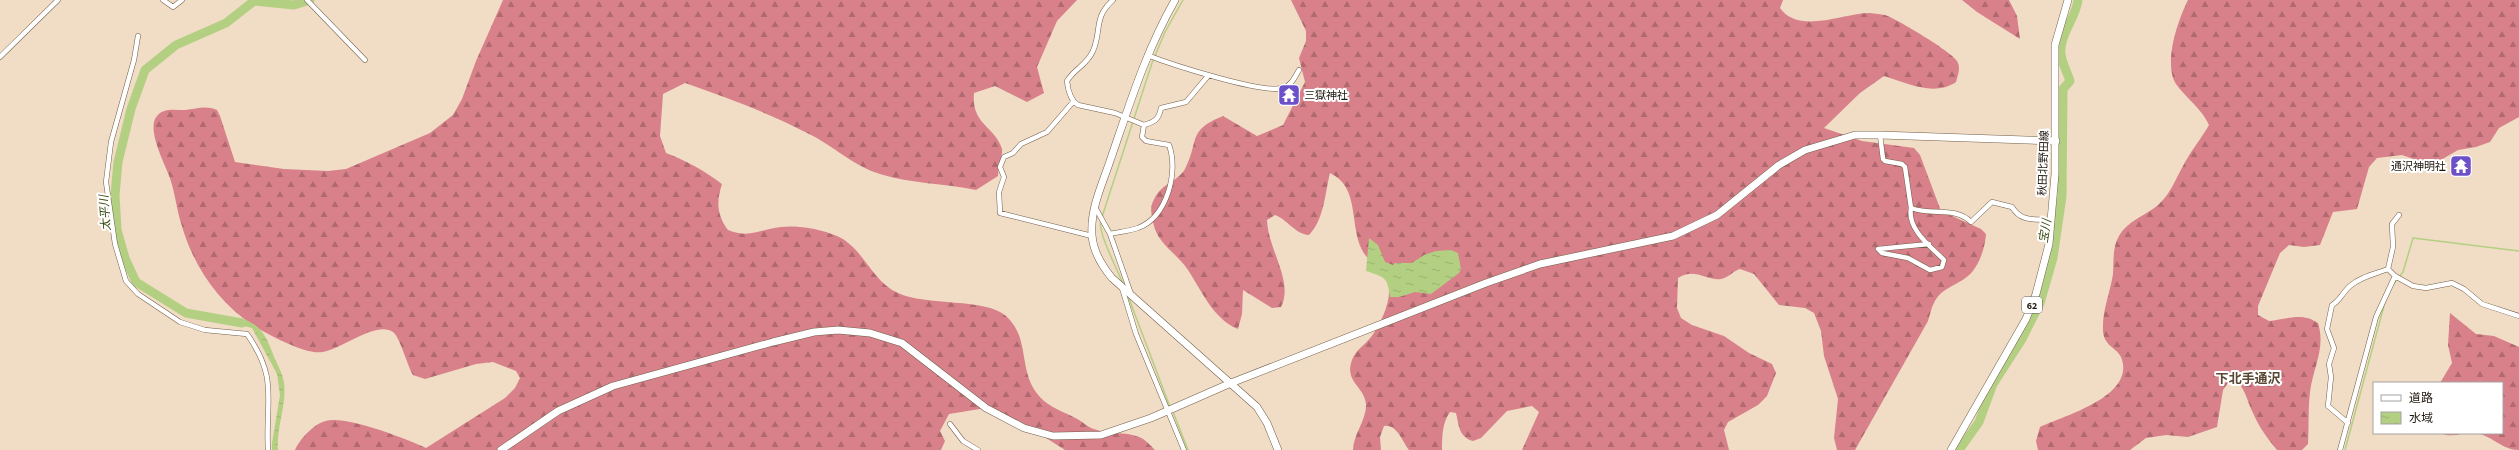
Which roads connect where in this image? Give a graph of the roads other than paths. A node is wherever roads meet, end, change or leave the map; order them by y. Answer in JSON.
{"nodes":[{"id":1,"x":58,"y":0,"type":"edge"},
{"id":2,"x":163,"y":0,"type":"edge"},
{"id":3,"x":182,"y":0,"type":"edge"},
{"id":4,"x":307,"y":0,"type":"edge"},
{"id":5,"x":1113,"y":0,"type":"edge"},
{"id":6,"x":1175,"y":0,"type":"edge"},
{"id":7,"x":2068,"y":0,"type":"edge"},
{"id":8,"x":138,"y":36,"type":"dead end"},
{"id":9,"x":1147,"y":55,"type":"junction"},
{"id":10,"x":0,"y":56,"type":"edge"},
{"id":11,"x":365,"y":60,"type":"dead end"},
{"id":12,"x":1298,"y":70,"type":"dead end"},
{"id":13,"x":1208,"y":76,"type":"junction"},
{"id":14,"x":1073,"y":102,"type":"junction"},
{"id":15,"x":1127,"y":118,"type":"junction"},
{"id":16,"x":1144,"y":125,"type":"junction"},
{"id":17,"x":1880,"y":135,"type":"junction"},
{"id":18,"x":2056,"y":141,"type":"junction"},
{"id":19,"x":1095,"y":205,"type":"junction"},
{"id":20,"x":1911,"y":208,"type":"junction"},
{"id":21,"x":2399,"y":215,"type":"dead end"},
{"id":22,"x":2051,"y":220,"type":"junction"},
{"id":23,"x":1110,"y":234,"type":"junction"},
{"id":24,"x":1092,"y":236,"type":"junction"},
{"id":25,"x":1929,"y":244,"type":"junction"},
{"id":26,"x":2388,"y":268,"type":"junction"},
{"id":27,"x":2395,"y":276,"type":"junction"},
{"id":28,"x":1122,"y":288,"type":"junction"},
{"id":29,"x":1131,"y":295,"type":"junction"},
{"id":30,"x":2519,"y":316,"type":"edge"},
{"id":31,"x":1231,"y":383,"type":"junction"},
{"id":32,"x":1168,"y":411,"type":"junction"},
{"id":33,"x":2348,"y":423,"type":"junction"},
{"id":34,"x":950,"y":424,"type":"dead end"},
{"id":35,"x":268,"y":450,"type":"edge"},
{"id":36,"x":501,"y":450,"type":"edge"},
{"id":37,"x":978,"y":450,"type":"edge"},
{"id":38,"x":1184,"y":450,"type":"edge"},
{"id":39,"x":1278,"y":450,"type":"edge"},
{"id":40,"x":1951,"y":450,"type":"edge"},
{"id":41,"x":2340,"y":450,"type":"edge"}],
"edges":[{"from":1,"to":10,"type":"street"},
{"from":2,"to":3,"type":"street"},
{"from":4,"to":11,"type":"street"},
{"from":5,"to":14,"type":"street"},
{"from":6,"to":9,"type":"street"},
{"from":7,"to":18,"type":"street","name":"秋田北野田線","number":"62"},
{"from":8,"to":35,"type":"street"},
{"from":9,"to":13,"type":"street"},
{"from":9,"to":15,"type":"street"},
{"from":12,"to":13,"type":"street"},
{"from":13,"to":16,"type":"street"},
{"from":14,"to":15,"type":"street"},
{"from":14,"to":24,"type":"street"},
{"from":15,"to":16,"type":"street"},
{"from":15,"to":19,"type":"street"},
{"from":16,"to":23,"type":"street"},
{"from":17,"to":18,"type":"street"},
{"from":17,"to":20,"type":"street"},
{"from":17,"to":31,"type":"street"},
{"from":18,"to":22,"type":"street","name":"秋田北野田線","number":"62"},
{"from":19,"to":23,"type":"street"},
{"from":19,"to":24,"type":"street"},
{"from":20,"to":22,"type":"street"},
{"from":20,"to":25,"type":"street"},
{"from":21,"to":26,"type":"street"},
{"from":22,"to":40,"type":"street","name":"秋田北野田線","number":"62"},
{"from":23,"to":29,"type":"street"},
{"from":24,"to":28,"type":"street"},
{"from":25,"to":25,"type":"street"},
{"from":26,"to":27,"type":"street"},
{"from":26,"to":33,"type":"street"},
{"from":27,"to":30,"type":"street"},
{"from":27,"to":33,"type":"street"},
{"from":28,"to":29,"type":"street"},
{"from":28,"to":32,"type":"street"},
{"from":29,"to":31,"type":"street"},
{"from":31,"to":32,"type":"street"},
{"from":31,"to":39,"type":"street"},
{"from":32,"to":36,"type":"street"},
{"from":32,"to":38,"type":"street"},
{"from":33,"to":41,"type":"street"},
{"from":34,"to":37,"type":"street"}]}
